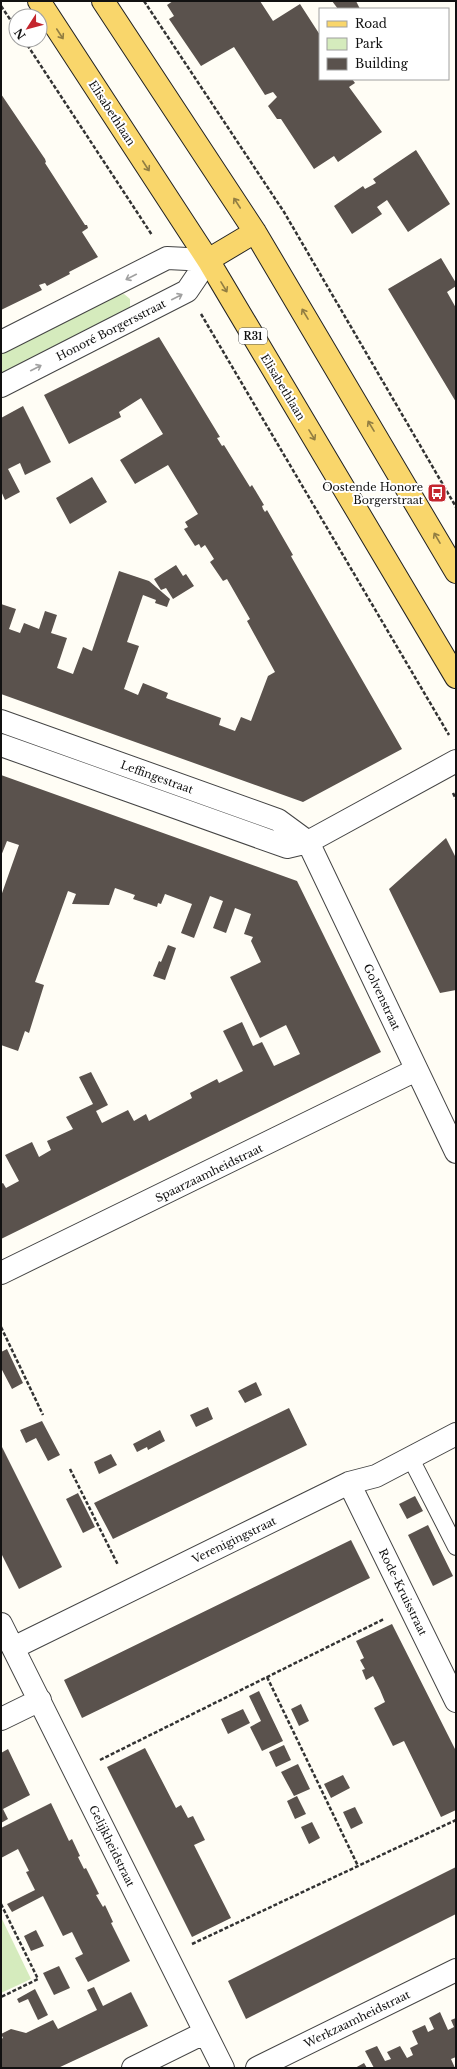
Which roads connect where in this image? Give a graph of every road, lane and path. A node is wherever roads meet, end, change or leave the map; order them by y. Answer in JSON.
{"nodes":[{"id":1,"x":39,"y":1,"type":"edge"},
{"id":2,"x":103,"y":1,"type":"edge"},
{"id":3,"x":144,"y":1,"type":"edge"},
{"id":4,"x":1,"y":6,"type":"edge"},
{"id":5,"x":8,"y":15,"type":"edge"},
{"id":6,"x":29,"y":48,"type":"edge"},
{"id":7,"x":255,"y":232,"type":"junction"},
{"id":8,"x":167,"y":258,"type":"junction"},
{"id":9,"x":208,"y":260,"type":"junction"},
{"id":10,"x":187,"y":291,"type":"junction"},
{"id":11,"x":1,"y":342,"type":"edge"},
{"id":12,"x":1,"y":386,"type":"edge"},
{"id":13,"x":456,"y":507,"type":"edge"},
{"id":14,"x":456,"y":572,"type":"edge"},
{"id":15,"x":456,"y":677,"type":"edge"},
{"id":16,"x":1,"y":721,"type":"edge"},
{"id":17,"x":1,"y":745,"type":"edge"},
{"id":18,"x":454,"y":751,"type":"edge"},
{"id":19,"x":308,"y":842,"type":"junction"},
{"id":20,"x":416,"y":1070,"type":"junction"},
{"id":21,"x":456,"y":1152,"type":"edge"},
{"id":22,"x":1,"y":1273,"type":"edge"},
{"id":23,"x":1,"y":1328,"type":"edge"},
{"id":24,"x":43,"y":1415,"type":"dead end"},
{"id":25,"x":456,"y":1434,"type":"edge"},
{"id":26,"x":411,"y":1459,"type":"junction"},
{"id":27,"x":70,"y":1469,"type":"dead end"},
{"id":28,"x":349,"y":1483,"type":"junction"},
{"id":29,"x":456,"y":1547,"type":"edge"},
{"id":30,"x":131,"y":1590,"type":"junction"},
{"id":31,"x":410,"y":1606,"type":"junction"},
{"id":32,"x":1,"y":1624,"type":"edge"},
{"id":33,"x":13,"y":1648,"type":"junction"},
{"id":34,"x":267,"y":1677,"type":"junction"},
{"id":35,"x":40,"y":1700,"type":"junction"},
{"id":36,"x":456,"y":1701,"type":"edge"},
{"id":37,"x":1,"y":1719,"type":"edge"},
{"id":38,"x":76,"y":1772,"type":"junction"},
{"id":39,"x":456,"y":1820,"type":"edge"},
{"id":40,"x":358,"y":1866,"type":"junction"},
{"id":41,"x":1,"y":1904,"type":"edge"},
{"id":42,"x":166,"y":1956,"type":"junction"},
{"id":43,"x":456,"y":1970,"type":"edge"},
{"id":44,"x":1,"y":1997,"type":"edge"},
{"id":45,"x":204,"y":2033,"type":"junction"},
{"id":46,"x":133,"y":2068,"type":"edge"},
{"id":47,"x":223,"y":2068,"type":"edge"},
{"id":48,"x":257,"y":2068,"type":"edge"}],
"edges":[{"from":1,"to":9,"type":"main road","name":"Elisabethlaan","number":"R31","one_way":true},
{"from":7,"to":2,"type":"main road","one_way":true},
{"from":3,"to":13,"type":"path"},
{"from":4,"to":5,"type":"path"},
{"from":6,"to":8,"type":"path"},
{"from":7,"to":9,"type":"main road","name":"Honoré Borgersstraat"},
{"from":14,"to":7,"type":"main road","one_way":true},
{"from":8,"to":9,"type":"street"},
{"from":8,"to":11,"type":"street","one_way":true},
{"from":9,"to":10,"type":"street","name":"Honoré Borgersstraat"},
{"from":9,"to":15,"type":"main road","name":"Elisabethlaan","number":"R31","one_way":true},
{"from":12,"to":10,"type":"street","name":"Honoré Borgersstraat","one_way":true},
{"from":10,"to":18,"type":"path"},
{"from":16,"to":19,"type":"street","name":"Leffingestraat"},
{"from":17,"to":19,"type":"street","name":"Leffingestraat"},
{"from":18,"to":19,"type":"street","name":"Leffingestraat"},
{"from":19,"to":20,"type":"street","name":"Golvenstraat"},
{"from":20,"to":21,"type":"street","name":"Golvenstraat"},
{"from":20,"to":22,"type":"street","name":"Spaarzaamheidstraat"},
{"from":23,"to":24,"type":"path"},
{"from":25,"to":26,"type":"street","name":"Verenigingstraat"},
{"from":26,"to":28,"type":"street","name":"Verenigingstraat"},
{"from":26,"to":29,"type":"lane"},
{"from":27,"to":30,"type":"path"},
{"from":28,"to":30,"type":"street","name":"Verenigingstraat"},
{"from":28,"to":31,"type":"street","name":"Rode-Kruisstraat"},
{"from":30,"to":33,"type":"street","name":"Verenigingstraat"},
{"from":31,"to":34,"type":"path"},
{"from":31,"to":36,"type":"street","name":"Rode-Kruisstraat"},
{"from":32,"to":33,"type":"street","name":"Gelijkheidstraat"},
{"from":33,"to":35,"type":"street","name":"Gelijkheidstraat"},
{"from":34,"to":38,"type":"path"},
{"from":34,"to":40,"type":"path"},
{"from":35,"to":37,"type":"street"},
{"from":35,"to":38,"type":"street","name":"Gelijkheidstraat"},
{"from":38,"to":42,"type":"street","name":"Gelijkheidstraat"},
{"from":39,"to":40,"type":"path"},
{"from":40,"to":42,"type":"path"},
{"from":41,"to":44,"type":"path"},
{"from":42,"to":45,"type":"street","name":"Gelijkheidstraat"},
{"from":43,"to":48,"type":"street","name":"Werkzaamheidstraat"},
{"from":45,"to":46,"type":"street"},
{"from":45,"to":47,"type":"street","name":"Gelijkheidstraat"}]}
